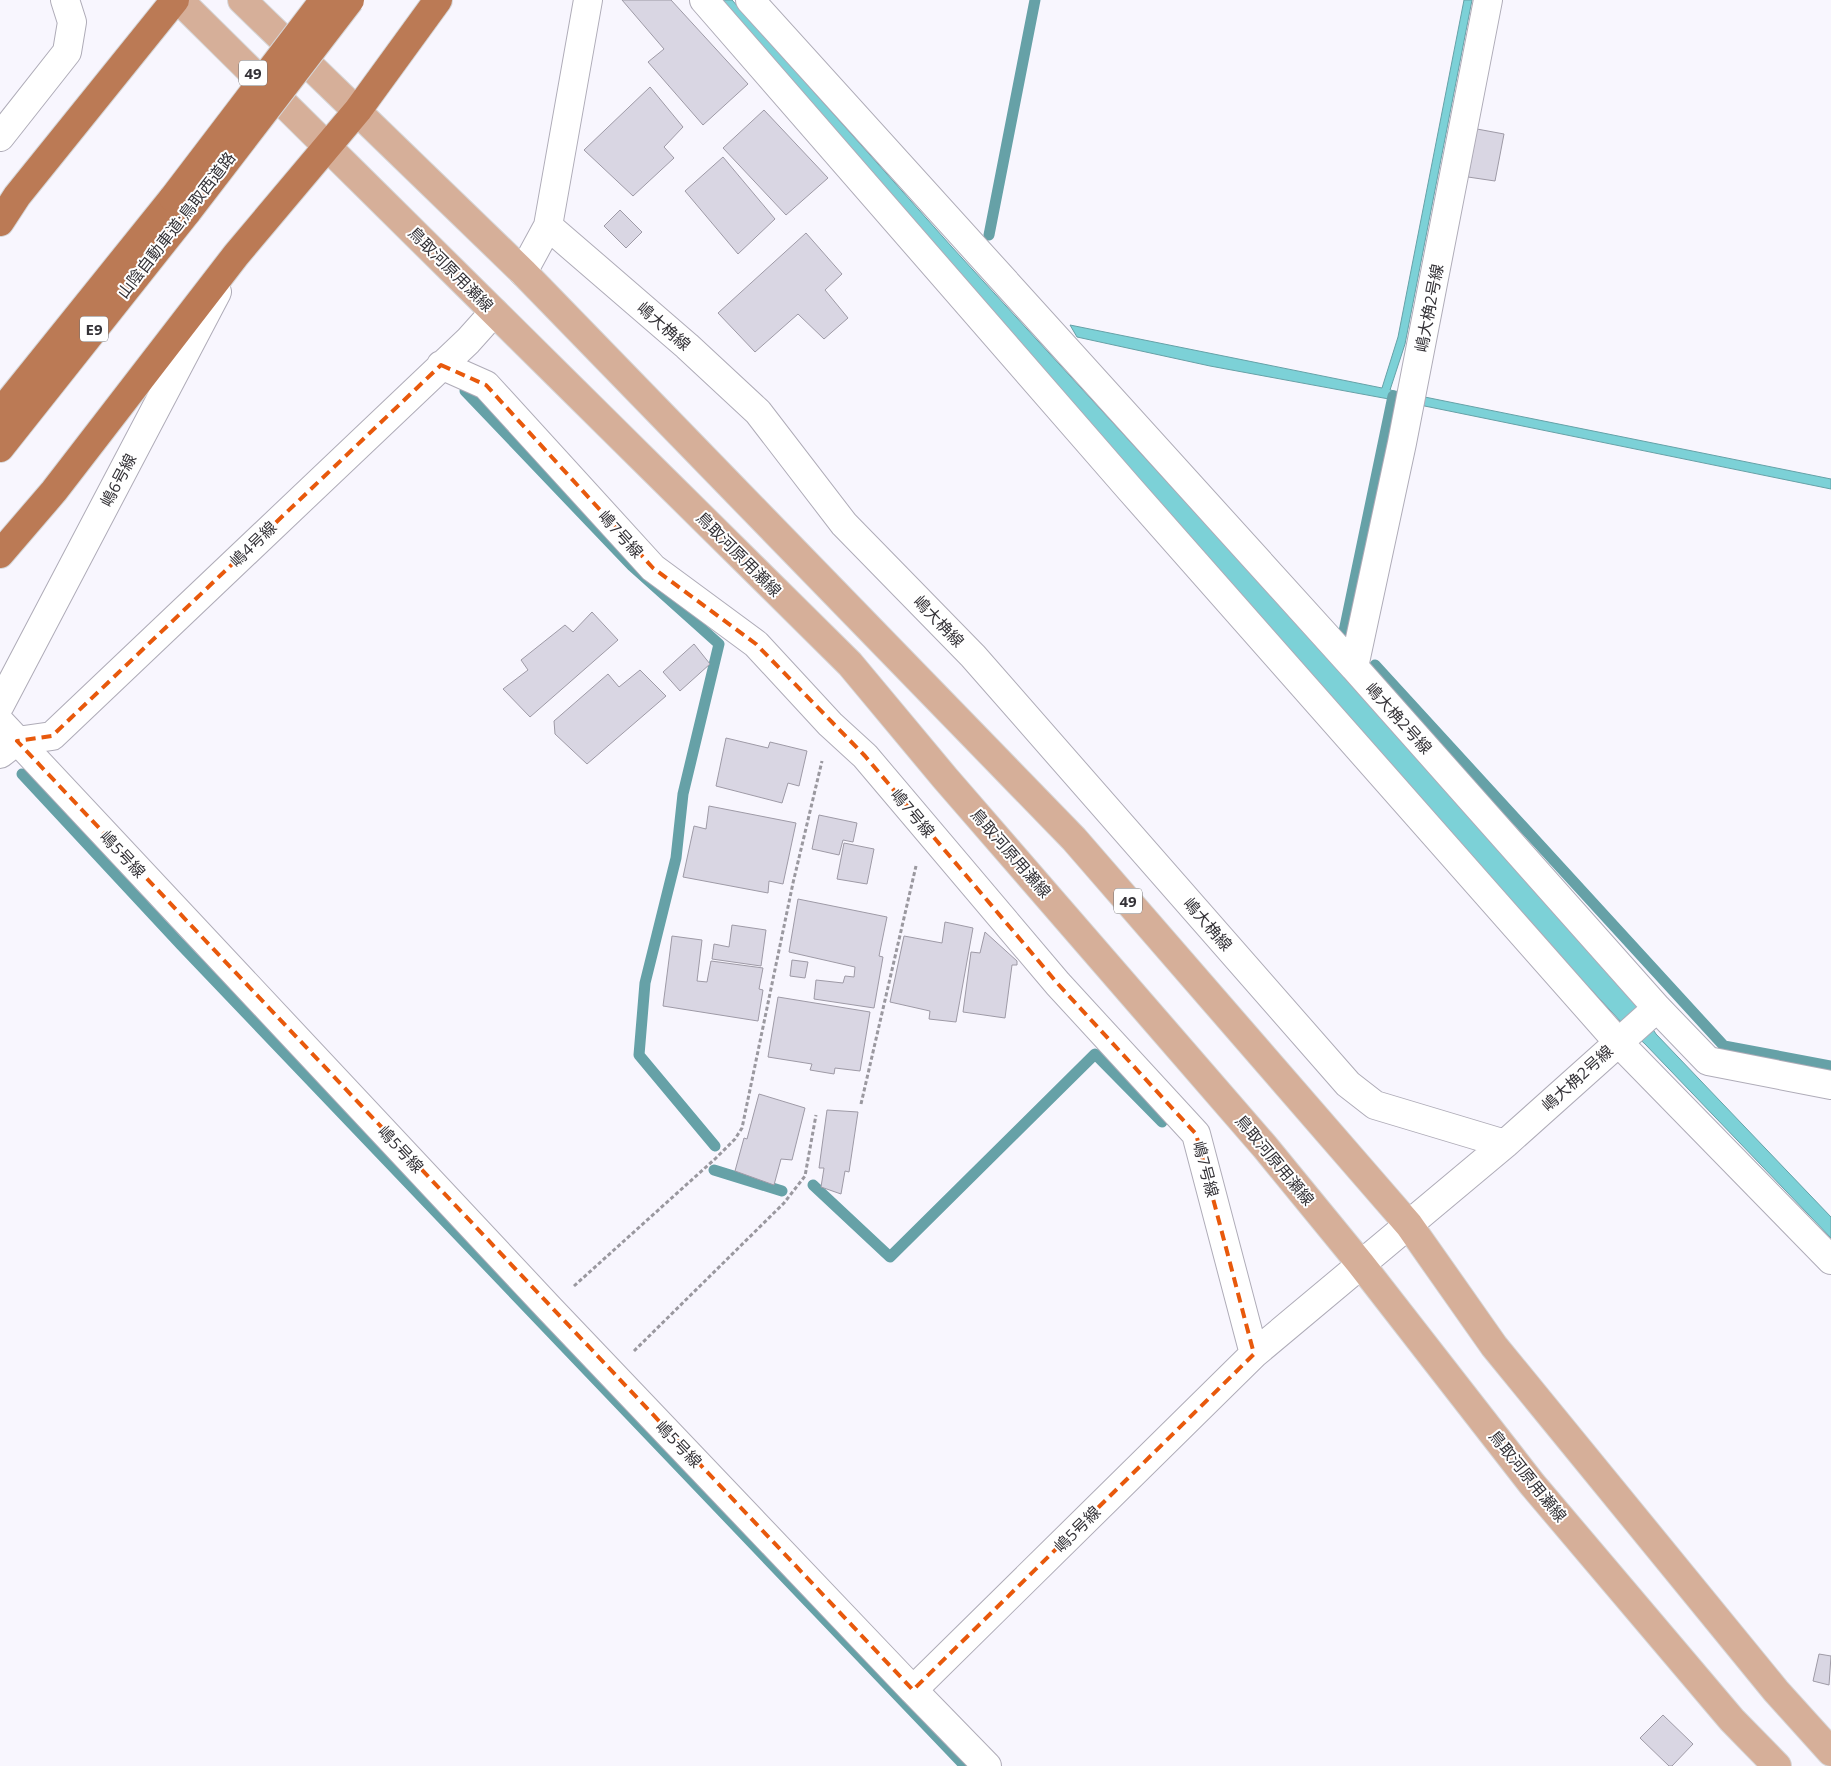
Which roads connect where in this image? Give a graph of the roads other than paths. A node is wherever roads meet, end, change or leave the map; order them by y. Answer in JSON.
{"nodes":[{"id":1,"x":65,"y":0,"type":"edge"},
{"id":2,"x":175,"y":0,"type":"edge"},
{"id":3,"x":179,"y":0,"type":"edge"},
{"id":4,"x":242,"y":0,"type":"edge"},
{"id":5,"x":324,"y":0,"type":"edge"},
{"id":6,"x":350,"y":0,"type":"edge"},
{"id":7,"x":438,"y":0,"type":"edge"},
{"id":8,"x":588,"y":0,"type":"edge"},
{"id":9,"x":704,"y":0,"type":"edge"},
{"id":10,"x":750,"y":0,"type":"edge"},
{"id":11,"x":1488,"y":0,"type":"edge"},
{"id":12,"x":358,"y":110,"type":"junction"},
{"id":13,"x":0,"y":137,"type":"edge"},
{"id":14,"x":327,"y":146,"type":"junction"},
{"id":15,"x":181,"y":205,"type":"junction"},
{"id":16,"x":0,"y":222,"type":"edge"},
{"id":17,"x":548,"y":226,"type":"junction"},
{"id":18,"x":236,"y":255,"type":"junction"},
{"id":19,"x":523,"y":272,"type":"junction"},
{"id":20,"x":494,"y":312,"type":"junction"},
{"id":21,"x":441,"y":365,"type":"junction"},
{"id":22,"x":0,"y":413,"type":"edge"},
{"id":23,"x":0,"y":448,"type":"edge"},
{"id":24,"x":0,"y":554,"type":"edge"},
{"id":25,"x":1354,"y":667,"type":"junction"},
{"id":26,"x":0,"y":705,"type":"edge"},
{"id":27,"x":6,"y":739,"type":"edge"},
{"id":28,"x":1657,"y":1008,"type":"junction"},
{"id":29,"x":1618,"y":1042,"type":"junction"},
{"id":30,"x":1831,"y":1085,"type":"edge"},
{"id":31,"x":1504,"y":1144,"type":"junction"},
{"id":32,"x":1409,"y":1225,"type":"junction"},
{"id":33,"x":1385,"y":1243,"type":"joint"},
{"id":34,"x":1831,"y":1260,"type":"edge"},
{"id":35,"x":1360,"y":1263,"type":"junction"},
{"id":36,"x":1254,"y":1354,"type":"junction"},
{"id":37,"x":913,"y":1690,"type":"junction"},
{"id":38,"x":1831,"y":1752,"type":"edge"},
{"id":39,"x":987,"y":1766,"type":"edge"},
{"id":40,"x":1777,"y":1766,"type":"edge"}],
"edges":[{"from":1,"to":13,"type":"street"},
{"from":2,"to":16,"type":"highway"},
{"from":3,"to":14,"type":"main road","name":"鳥取河原用瀬線","number":"49"},
{"from":4,"to":12,"type":"main road","number":"49"},
{"from":5,"to":15,"type":"highway","name":"山陰自動車道;鳥取西道路","number":"E9","bridge":true},
{"from":6,"to":15,"type":"highway","name":"山陰自動車道;鳥取西道路","number":"E9","bridge":true},
{"from":7,"to":12,"type":"highway"},
{"from":8,"to":17,"type":"street"},
{"from":9,"to":29,"type":"street"},
{"from":10,"to":25,"type":"street"},
{"from":11,"to":25,"type":"street","name":"嶋大桷2号線"},
{"from":12,"to":14,"type":"highway"},
{"from":12,"to":19,"type":"main road","number":"49"},
{"from":14,"to":18,"type":"highway"},
{"from":14,"to":20,"type":"main road","name":"鳥取河原用瀬線","number":"49"},
{"from":15,"to":22,"type":"highway","name":"山陰自動車道;鳥取西道路","number":"E9"},
{"from":15,"to":23,"type":"highway","name":"山陰自動車道;鳥取西道路","number":"E9"},
{"from":17,"to":19,"type":"street"},
{"from":17,"to":31,"type":"street","name":"嶋大桷線"},
{"from":18,"to":24,"type":"highway"},
{"from":18,"to":26,"type":"street","name":"嶋6号線"},
{"from":19,"to":32,"type":"main road","number":"49"},
{"from":20,"to":21,"type":"street","name":"嶋4号線"},
{"from":20,"to":35,"type":"main road","name":"鳥取河原用瀬線","number":"49"},
{"from":21,"to":27,"type":"street","name":"嶋4号線"},
{"from":21,"to":36,"type":"street","name":"嶋7号線"},
{"from":25,"to":28,"type":"street","name":"嶋大桷2号線"},
{"from":27,"to":37,"type":"street","name":"嶋5号線"},
{"from":28,"to":29,"type":"street","name":"嶋大桷2号線"},
{"from":28,"to":30,"type":"street"},
{"from":29,"to":31,"type":"street","name":"嶋大桷2号線"},
{"from":29,"to":34,"type":"street"},
{"from":31,"to":32,"type":"street","name":"嶋大桷2号線"},
{"from":32,"to":33,"type":"street","name":"嶋大桷2号線"},
{"from":32,"to":38,"type":"main road","number":"49"},
{"from":33,"to":35,"type":"street","name":"嶋5号線"},
{"from":35,"to":36,"type":"street","name":"嶋5号線"},
{"from":35,"to":40,"type":"main road","name":"鳥取河原用瀬線","number":"49"},
{"from":36,"to":37,"type":"street","name":"嶋5号線"},
{"from":37,"to":39,"type":"street"}]}
